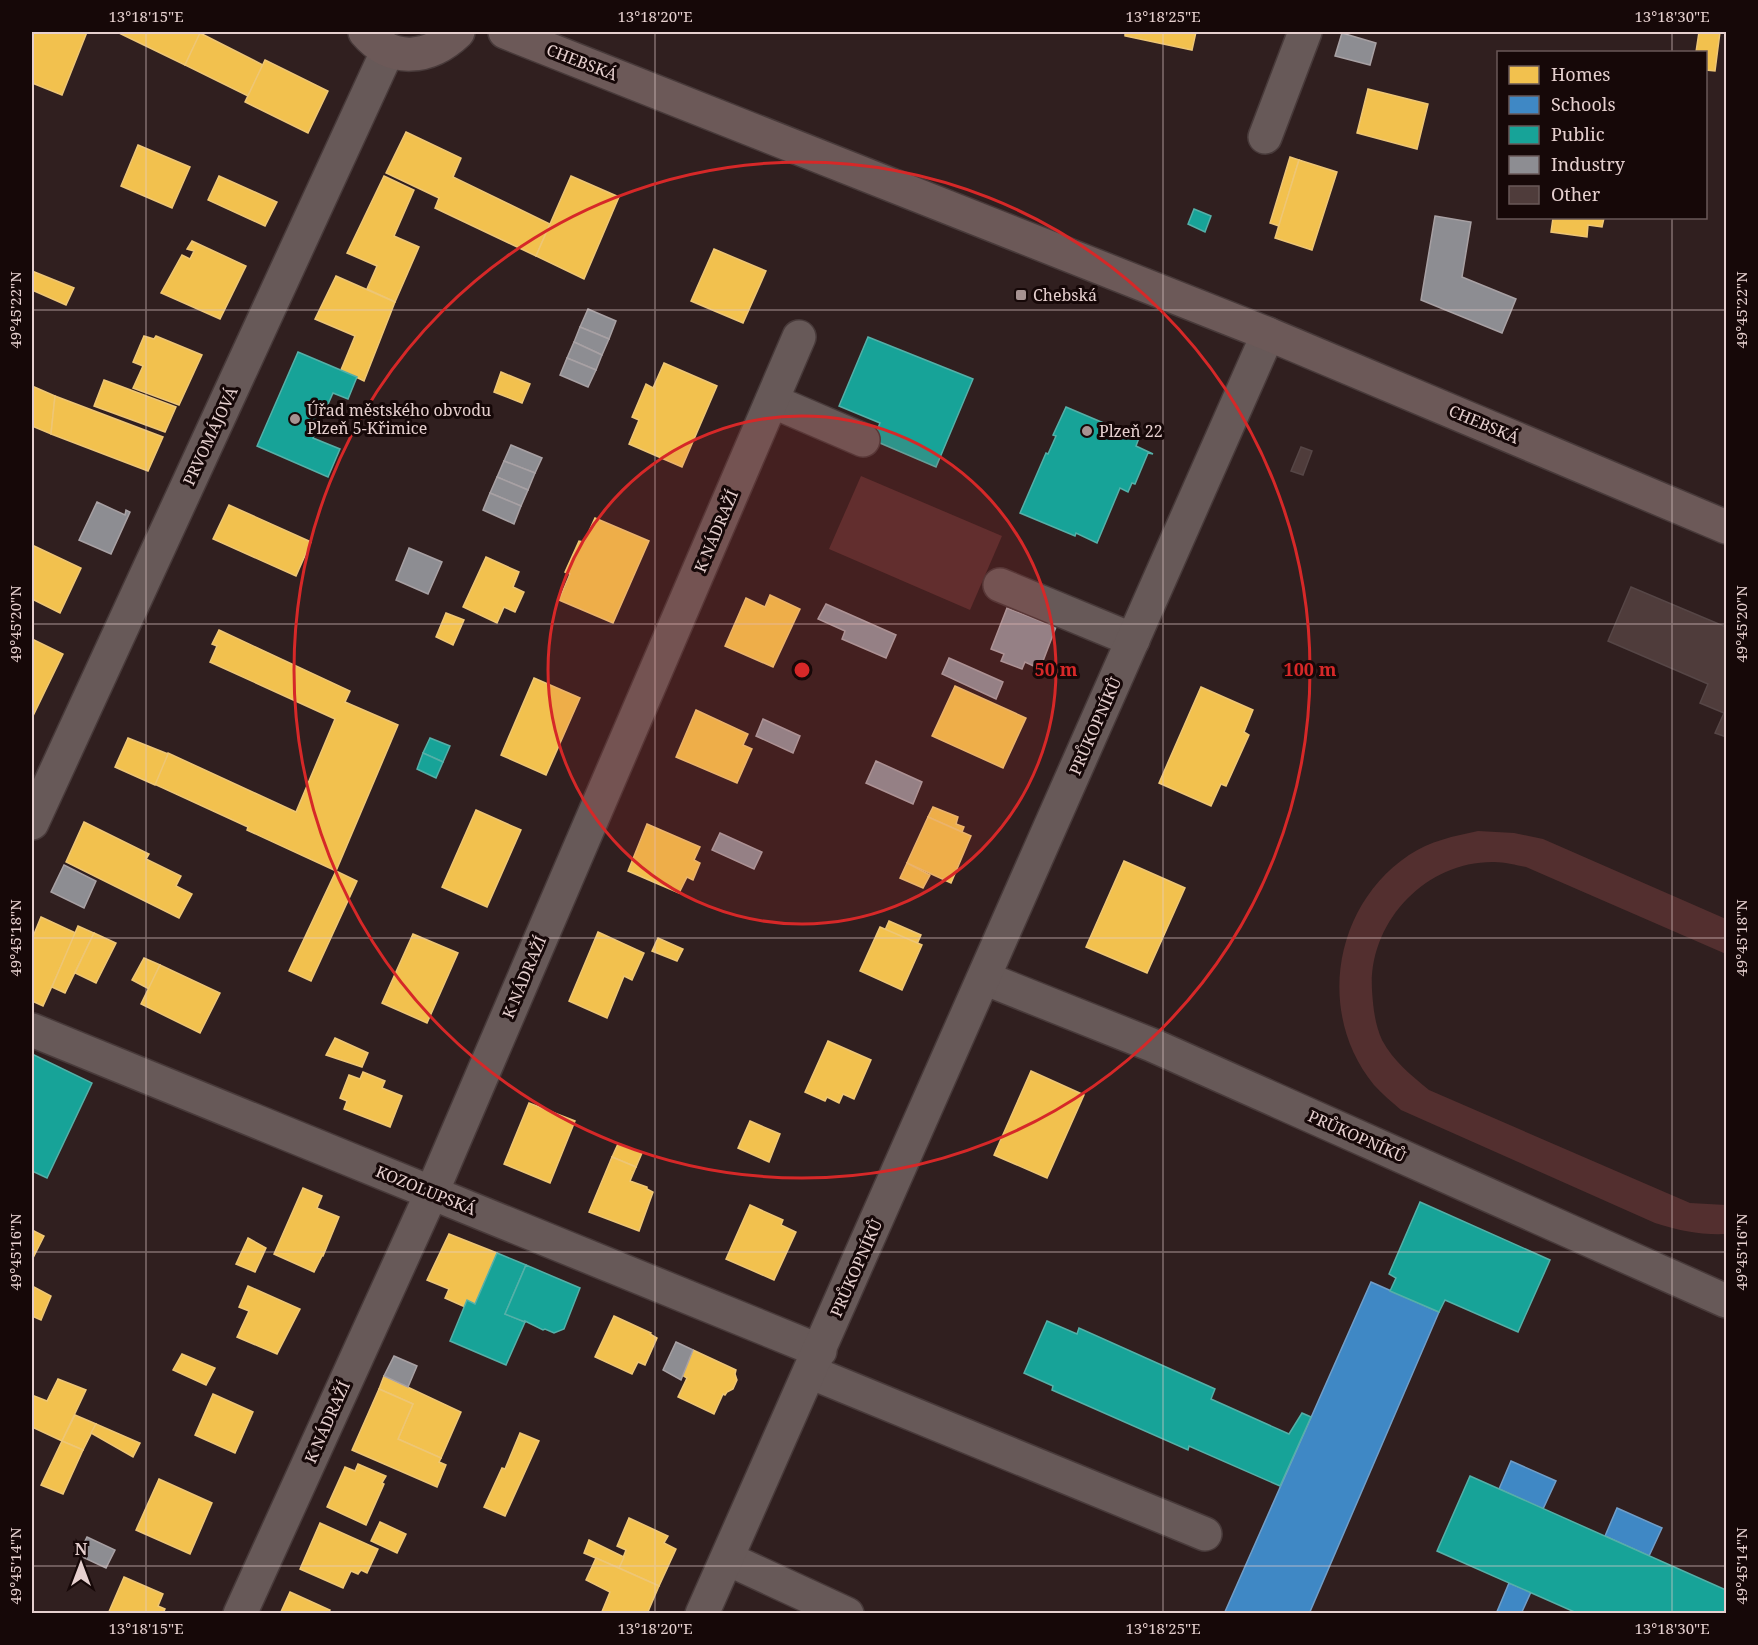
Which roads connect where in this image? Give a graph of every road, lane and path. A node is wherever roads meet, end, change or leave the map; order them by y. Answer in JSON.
{"nodes":[{"id":1,"x":458,"y":32,"type":"edge"},
{"id":2,"x":505,"y":32,"type":"edge"},
{"id":3,"x":1305,"y":32,"type":"edge"},
{"id":4,"x":376,"y":41,"type":"edge"},
{"id":5,"x":1266,"y":137,"type":"dead end"},
{"id":6,"x":1268,"y":334,"type":"junction"},
{"id":7,"x":799,"y":337,"type":"dead end"},
{"id":8,"x":772,"y":401,"type":"junction"},
{"id":9,"x":863,"y":440,"type":"dead end"},
{"id":10,"x":1726,"y":527,"type":"edge"},
{"id":11,"x":1000,"y":585,"type":"dead end"},
{"id":12,"x":1133,"y":640,"type":"junction"},
{"id":13,"x":32,"y":824,"type":"edge"},
{"id":14,"x":984,"y":978,"type":"junction"},
{"id":15,"x":32,"y":1030,"type":"edge"},
{"id":16,"x":432,"y":1192,"type":"junction"},
{"id":17,"x":1726,"y":1301,"type":"edge"},
{"id":18,"x":815,"y":1361,"type":"junction"},
{"id":19,"x":1205,"y":1534,"type":"dead end"},
{"id":20,"x":728,"y":1559,"type":"junction"},
{"id":21,"x":240,"y":1614,"type":"edge"},
{"id":22,"x":702,"y":1614,"type":"edge"},
{"id":23,"x":847,"y":1614,"type":"edge"}],
"edges":[{"from":1,"to":4,"type":"main road"},
{"from":2,"to":6,"type":"main road","name":"CHEBSKÁ"},
{"from":3,"to":5,"type":"street"},
{"from":4,"to":13,"type":"street","name":"PRVOMÁJOVÁ"},
{"from":6,"to":10,"type":"main road","name":"CHEBSKÁ"},
{"from":6,"to":12,"type":"street","name":"PRŮKOPNÍKŮ"},
{"from":7,"to":8,"type":"street","name":"K NÁDRAŽÍ"},
{"from":8,"to":9,"type":"street"},
{"from":8,"to":16,"type":"street","name":"K NÁDRAŽÍ"},
{"from":11,"to":12,"type":"street"},
{"from":12,"to":14,"type":"street","name":"PRŮKOPNÍKŮ"},
{"from":14,"to":17,"type":"street","name":"PRŮKOPNÍKŮ"},
{"from":14,"to":18,"type":"street","name":"PRŮKOPNÍKŮ"},
{"from":15,"to":16,"type":"street","name":"KOZOLUPSKÁ"},
{"from":16,"to":18,"type":"street","name":"KOZOLUPSKÁ"},
{"from":16,"to":21,"type":"street","name":"K NÁDRAŽÍ"},
{"from":18,"to":19,"type":"street","name":"KOZOLUPSKÁ"},
{"from":18,"to":20,"type":"street","name":"PRŮKOPNÍKŮ"},
{"from":20,"to":22,"type":"street","name":"PRŮKOPNÍKŮ"},
{"from":20,"to":23,"type":"street"}]}
